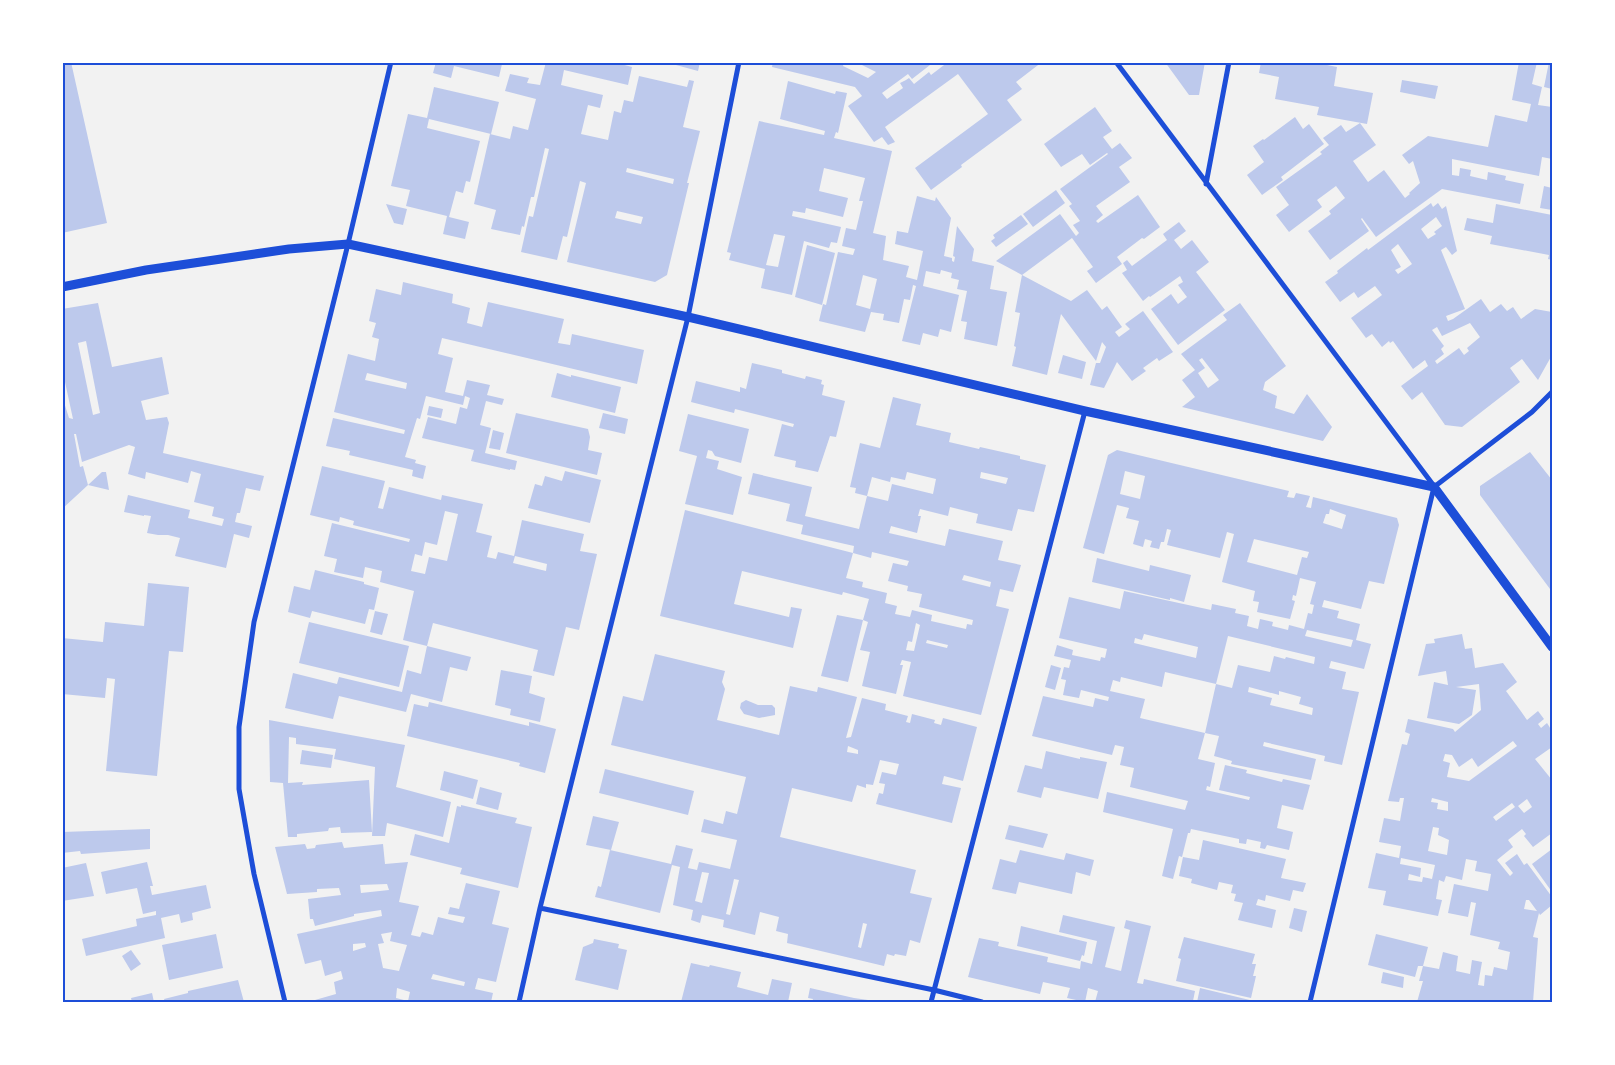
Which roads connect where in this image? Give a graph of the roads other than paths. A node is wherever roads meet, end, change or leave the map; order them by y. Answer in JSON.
{"nodes":[{"id":1,"x":391,"y":62,"type":"edge"},
{"id":2,"x":739,"y":62,"type":"edge"},
{"id":3,"x":1116,"y":62,"type":"edge"},
{"id":4,"x":1229,"y":62,"type":"edge"},
{"id":5,"x":1206,"y":184,"type":"junction"},
{"id":6,"x":348,"y":244,"type":"junction"},
{"id":7,"x":62,"y":287,"type":"edge"},
{"id":8,"x":688,"y":317,"type":"junction"},
{"id":9,"x":1552,"y":392,"type":"edge"},
{"id":10,"x":1085,"y":411,"type":"junction"},
{"id":11,"x":1434,"y":487,"type":"junction"},
{"id":12,"x":1552,"y":647,"type":"edge"},
{"id":13,"x":540,"y":908,"type":"junction"},
{"id":14,"x":934,"y":990,"type":"junction"},
{"id":15,"x":286,"y":1002,"type":"edge"},
{"id":16,"x":519,"y":1002,"type":"edge"},
{"id":17,"x":931,"y":1002,"type":"edge"},
{"id":18,"x":982,"y":1002,"type":"edge"},
{"id":19,"x":1310,"y":1002,"type":"edge"}],
"edges":[{"from":1,"to":6,"type":"street"},
{"from":2,"to":8,"type":"street"},
{"from":3,"to":5,"type":"street"},
{"from":4,"to":5,"type":"street"},
{"from":5,"to":11,"type":"street"},
{"from":6,"to":7,"type":"street"},
{"from":6,"to":8,"type":"street"},
{"from":6,"to":15,"type":"street"},
{"from":8,"to":10,"type":"street"},
{"from":8,"to":13,"type":"street"},
{"from":9,"to":11,"type":"street"},
{"from":10,"to":11,"type":"street"},
{"from":10,"to":14,"type":"street"},
{"from":11,"to":12,"type":"street"},
{"from":11,"to":19,"type":"street"},
{"from":13,"to":14,"type":"street"},
{"from":13,"to":16,"type":"street"},
{"from":14,"to":17,"type":"street"},
{"from":14,"to":18,"type":"street"}]}
